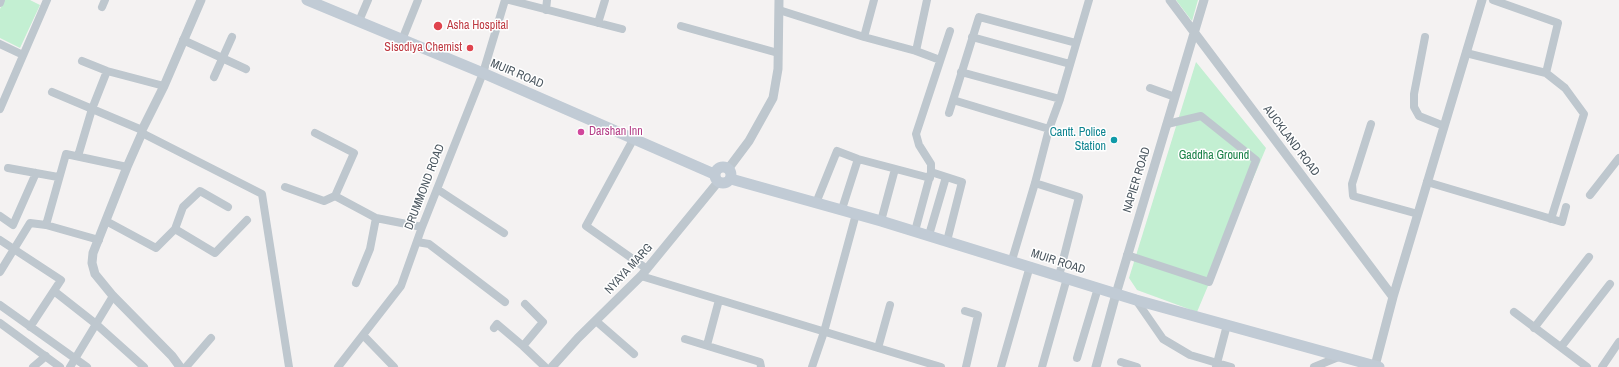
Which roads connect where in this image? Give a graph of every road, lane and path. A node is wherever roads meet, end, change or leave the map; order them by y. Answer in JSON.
{"nodes":[{"id":1,"x":201,"y":0,"type":"edge"},
{"id":2,"x":307,"y":0,"type":"edge"},
{"id":3,"x":368,"y":0,"type":"edge"},
{"id":4,"x":418,"y":0,"type":"edge"},
{"id":5,"x":505,"y":0,"type":"edge"},
{"id":6,"x":509,"y":0,"type":"edge"},
{"id":7,"x":547,"y":0,"type":"edge"},
{"id":8,"x":605,"y":0,"type":"edge"},
{"id":9,"x":779,"y":0,"type":"edge"},
{"id":10,"x":874,"y":0,"type":"edge"},
{"id":11,"x":927,"y":0,"type":"edge"},
{"id":12,"x":1088,"y":0,"type":"edge"},
{"id":13,"x":1170,"y":0,"type":"edge"},
{"id":14,"x":1204,"y":0,"type":"edge"},
{"id":15,"x":1482,"y":0,"type":"edge"},
{"id":16,"x":1493,"y":0,"type":"edge"},
{"id":17,"x":45,"y":1,"type":"edge"},
{"id":18,"x":546,"y":10,"type":"junction"},
{"id":19,"x":779,"y":10,"type":"junction"},
{"id":20,"x":359,"y":22,"type":"junction"},
{"id":21,"x":598,"y":23,"type":"junction"},
{"id":22,"x":681,"y":26,"type":"dead end"},
{"id":23,"x":622,"y":29,"type":"dead end"},
{"id":24,"x":950,"y":31,"type":"dead end"},
{"id":25,"x":1194,"y":32,"type":"junction"},
{"id":26,"x":232,"y":37,"type":"dead end"},
{"id":27,"x":864,"y":37,"type":"junction"},
{"id":28,"x":972,"y":37,"type":"junction"},
{"id":29,"x":1425,"y":37,"type":"dead end"},
{"id":30,"x":183,"y":40,"type":"junction"},
{"id":31,"x":402,"y":40,"type":"junction"},
{"id":32,"x":1076,"y":43,"type":"junction"},
{"id":33,"x":0,"y":44,"type":"edge"},
{"id":34,"x":916,"y":52,"type":"junction"},
{"id":35,"x":778,"y":53,"type":"junction"},
{"id":36,"x":1466,"y":53,"type":"junction"},
{"id":37,"x":23,"y":55,"type":"junction"},
{"id":38,"x":223,"y":59,"type":"junction"},
{"id":39,"x":940,"y":60,"type":"junction"},
{"id":40,"x":82,"y":61,"type":"dead end"},
{"id":41,"x":1070,"y":64,"type":"junction"},
{"id":42,"x":246,"y":69,"type":"dead end"},
{"id":43,"x":107,"y":71,"type":"junction"},
{"id":44,"x":961,"y":72,"type":"junction"},
{"id":45,"x":483,"y":73,"type":"junction"},
{"id":46,"x":1546,"y":73,"type":"junction"},
{"id":47,"x":214,"y":77,"type":"dead end"},
{"id":48,"x":164,"y":86,"type":"junction"},
{"id":49,"x":1150,"y":88,"type":"dead end"},
{"id":50,"x":52,"y":92,"type":"dead end"},
{"id":51,"x":1175,"y":97,"type":"junction"},
{"id":52,"x":3,"y":98,"type":"edge"},
{"id":53,"x":1060,"y":99,"type":"junction"},
{"id":54,"x":953,"y":100,"type":"junction"},
{"id":55,"x":0,"y":109,"type":"edge"},
{"id":56,"x":92,"y":109,"type":"junction"},
{"id":57,"x":949,"y":113,"type":"dead end"},
{"id":58,"x":1167,"y":124,"type":"junction"},
{"id":59,"x":1372,"y":124,"type":"dead end"},
{"id":60,"x":1444,"y":126,"type":"junction"},
{"id":61,"x":1049,"y":129,"type":"junction"},
{"id":62,"x":142,"y":132,"type":"junction"},
{"id":63,"x":315,"y":133,"type":"dead end"},
{"id":64,"x":634,"y":138,"type":"junction"},
{"id":65,"x":78,"y":156,"type":"junction"},
{"id":66,"x":1619,"y":158,"type":"edge"},
{"id":67,"x":858,"y":159,"type":"junction"},
{"id":68,"x":127,"y":167,"type":"junction"},
{"id":69,"x":8,"y":168,"type":"dead end"},
{"id":70,"x":895,"y":169,"type":"junction"},
{"id":71,"x":36,"y":173,"type":"junction"},
{"id":72,"x":729,"y":174,"type":"junction"},
{"id":73,"x":930,"y":175,"type":"junction"},
{"id":74,"x":58,"y":177,"type":"junction"},
{"id":75,"x":946,"y":177,"type":"junction"},
{"id":76,"x":716,"y":178,"type":"junction"},
{"id":77,"x":1427,"y":182,"type":"junction"},
{"id":78,"x":1035,"y":183,"type":"junction"},
{"id":79,"x":285,"y":186,"type":"dead end"},
{"id":80,"x":437,"y":188,"type":"junction"},
{"id":81,"x":1590,"y":195,"type":"dead end"},
{"id":82,"x":335,"y":196,"type":"junction"},
{"id":83,"x":816,"y":203,"type":"junction"},
{"id":84,"x":228,"y":207,"type":"dead end"},
{"id":85,"x":1566,"y":207,"type":"dead end"},
{"id":86,"x":842,"y":209,"type":"junction"},
{"id":87,"x":856,"y":214,"type":"junction"},
{"id":88,"x":1418,"y":214,"type":"junction"},
{"id":89,"x":0,"y":216,"type":"edge"},
{"id":90,"x":376,"y":218,"type":"junction"},
{"id":91,"x":1551,"y":219,"type":"junction"},
{"id":92,"x":247,"y":220,"type":"dead end"},
{"id":93,"x":881,"y":220,"type":"junction"},
{"id":94,"x":106,"y":221,"type":"junction"},
{"id":95,"x":46,"y":225,"type":"junction"},
{"id":96,"x":422,"y":227,"type":"junction"},
{"id":97,"x":175,"y":229,"type":"junction"},
{"id":98,"x":914,"y":231,"type":"junction"},
{"id":99,"x":504,"y":233,"type":"dead end"},
{"id":100,"x":929,"y":235,"type":"junction"},
{"id":101,"x":0,"y":240,"type":"edge"},
{"id":102,"x":99,"y":240,"type":"junction"},
{"id":103,"x":947,"y":241,"type":"junction"},
{"id":104,"x":417,"y":242,"type":"junction"},
{"id":105,"x":14,"y":250,"type":"junction"},
{"id":106,"x":1127,"y":255,"type":"junction"},
{"id":107,"x":1589,"y":257,"type":"dead end"},
{"id":108,"x":1012,"y":260,"type":"junction"},
{"id":109,"x":1030,"y":266,"type":"junction"},
{"id":110,"x":0,"y":272,"type":"edge"},
{"id":111,"x":644,"y":273,"type":"junction"},
{"id":112,"x":1063,"y":277,"type":"junction"},
{"id":113,"x":356,"y":283,"type":"dead end"},
{"id":114,"x":1610,"y":284,"type":"dead end"},
{"id":115,"x":1098,"y":288,"type":"junction"},
{"id":116,"x":54,"y":291,"type":"junction"},
{"id":117,"x":1116,"y":294,"type":"junction"},
{"id":118,"x":113,"y":296,"type":"junction"},
{"id":119,"x":1393,"y":297,"type":"junction"},
{"id":120,"x":719,"y":300,"type":"junction"},
{"id":121,"x":1136,"y":300,"type":"junction"},
{"id":122,"x":505,"y":302,"type":"dead end"},
{"id":123,"x":525,"y":304,"type":"dead end"},
{"id":124,"x":0,"y":305,"type":"edge"},
{"id":125,"x":890,"y":305,"type":"dead end"},
{"id":126,"x":964,"y":311,"type":"dead end"},
{"id":127,"x":1514,"y":312,"type":"dead end"},
{"id":128,"x":596,"y":321,"type":"junction"},
{"id":129,"x":0,"y":323,"type":"edge"},
{"id":130,"x":96,"y":324,"type":"junction"},
{"id":131,"x":1226,"y":325,"type":"junction"},
{"id":132,"x":30,"y":327,"type":"junction"},
{"id":133,"x":494,"y":328,"type":"dead end"},
{"id":134,"x":1534,"y":328,"type":"junction"},
{"id":135,"x":824,"y":332,"type":"junction"},
{"id":136,"x":363,"y":335,"type":"junction"},
{"id":137,"x":211,"y":338,"type":"dead end"},
{"id":138,"x":685,"y":339,"type":"dead end"},
{"id":139,"x":1619,"y":342,"type":"edge"},
{"id":140,"x":707,"y":345,"type":"junction"},
{"id":141,"x":523,"y":346,"type":"junction"},
{"id":142,"x":1561,"y":347,"type":"junction"},
{"id":143,"x":878,"y":348,"type":"junction"},
{"id":144,"x":634,"y":354,"type":"dead end"},
{"id":145,"x":46,"y":356,"type":"junction"},
{"id":146,"x":1341,"y":356,"type":"junction"},
{"id":147,"x":75,"y":358,"type":"junction"},
{"id":148,"x":1077,"y":358,"type":"dead end"},
{"id":149,"x":1121,"y":362,"type":"dead end"},
{"id":150,"x":928,"y":365,"type":"edge"},
{"id":151,"x":1216,"y":365,"type":"edge"},
{"id":152,"x":33,"y":367,"type":"edge"},
{"id":153,"x":60,"y":367,"type":"edge"},
{"id":154,"x":70,"y":367,"type":"edge"},
{"id":155,"x":87,"y":367,"type":"edge"},
{"id":156,"x":144,"y":367,"type":"edge"},
{"id":157,"x":180,"y":367,"type":"edge"},
{"id":158,"x":186,"y":367,"type":"edge"},
{"id":159,"x":288,"y":367,"type":"edge"},
{"id":160,"x":338,"y":367,"type":"edge"},
{"id":161,"x":394,"y":367,"type":"edge"},
{"id":162,"x":545,"y":367,"type":"edge"},
{"id":163,"x":552,"y":367,"type":"edge"},
{"id":164,"x":761,"y":367,"type":"edge"},
{"id":165,"x":812,"y":367,"type":"edge"},
{"id":166,"x":941,"y":367,"type":"edge"},
{"id":167,"x":966,"y":367,"type":"edge"},
{"id":168,"x":1001,"y":367,"type":"edge"},
{"id":169,"x":1042,"y":367,"type":"edge"},
{"id":170,"x":1096,"y":367,"type":"edge"},
{"id":171,"x":1137,"y":367,"type":"edge"},
{"id":172,"x":1231,"y":367,"type":"edge"},
{"id":173,"x":1314,"y":367,"type":"edge"},
{"id":174,"x":1376,"y":367,"type":"edge"},
{"id":175,"x":1587,"y":367,"type":"edge"},
{"id":176,"x":1602,"y":367,"type":"edge"}],
"edges":[{"from":1,"to":30,"type":"street"},
{"from":2,"to":20,"type":"main road","name":"MUIR ROAD"},
{"from":3,"to":20,"type":"street"},
{"from":4,"to":31,"type":"street"},
{"from":5,"to":45,"type":"street","name":"DRUMMOND ROAD"},
{"from":6,"to":18,"type":"street"},
{"from":7,"to":18,"type":"street"},
{"from":8,"to":21,"type":"street"},
{"from":9,"to":19,"type":"street"},
{"from":10,"to":27,"type":"street"},
{"from":11,"to":34,"type":"street"},
{"from":12,"to":32,"type":"street"},
{"from":13,"to":25,"type":"street","name":"AUCKLAND ROAD"},
{"from":14,"to":25,"type":"street","name":"NAPIER ROAD"},
{"from":15,"to":36,"type":"street"},
{"from":16,"to":46,"type":"street"},
{"from":17,"to":37,"type":"street"},
{"from":18,"to":21,"type":"street"},
{"from":19,"to":27,"type":"street"},
{"from":19,"to":35,"type":"street"},
{"from":20,"to":31,"type":"main road","name":"MUIR ROAD"},
{"from":21,"to":23,"type":"street"},
{"from":22,"to":35,"type":"street"},
{"from":24,"to":39,"type":"street"},
{"from":25,"to":51,"type":"street","name":"NAPIER ROAD"},
{"from":25,"to":119,"type":"street","name":"AUCKLAND ROAD"},
{"from":26,"to":38,"type":"street"},
{"from":27,"to":34,"type":"street"},
{"from":28,"to":32,"type":"street"},
{"from":28,"to":41,"type":"street"},
{"from":28,"to":44,"type":"street"},
{"from":29,"to":60,"type":"street"},
{"from":30,"to":38,"type":"street"},
{"from":30,"to":48,"type":"street"},
{"from":31,"to":45,"type":"main road","name":"MUIR ROAD"},
{"from":32,"to":41,"type":"street"},
{"from":33,"to":37,"type":"street"},
{"from":34,"to":39,"type":"street"},
{"from":35,"to":72,"type":"street"},
{"from":36,"to":46,"type":"street"},
{"from":36,"to":60,"type":"street"},
{"from":37,"to":52,"type":"street"},
{"from":38,"to":42,"type":"street"},
{"from":38,"to":47,"type":"street"},
{"from":39,"to":73,"type":"street"},
{"from":40,"to":43,"type":"street"},
{"from":41,"to":53,"type":"street"},
{"from":43,"to":48,"type":"street"},
{"from":43,"to":56,"type":"street"},
{"from":44,"to":53,"type":"street"},
{"from":44,"to":54,"type":"street"},
{"from":45,"to":64,"type":"main road","name":"MUIR ROAD"},
{"from":45,"to":80,"type":"street","name":"DRUMMOND ROAD"},
{"from":46,"to":91,"type":"street"},
{"from":48,"to":62,"type":"street"},
{"from":49,"to":51,"type":"street"},
{"from":50,"to":56,"type":"street"},
{"from":51,"to":58,"type":"street","name":"NAPIER ROAD"},
{"from":52,"to":55,"type":"street"},
{"from":53,"to":61,"type":"street"},
{"from":54,"to":57,"type":"street"},
{"from":54,"to":61,"type":"street"},
{"from":56,"to":62,"type":"street"},
{"from":56,"to":65,"type":"street"},
{"from":58,"to":106,"type":"street","name":"NAPIER ROAD"},
{"from":58,"to":106,"type":"street"},
{"from":59,"to":88,"type":"street"},
{"from":60,"to":77,"type":"street"},
{"from":61,"to":78,"type":"street"},
{"from":62,"to":68,"type":"street"},
{"from":62,"to":159,"type":"street"},
{"from":63,"to":82,"type":"street"},
{"from":64,"to":76,"type":"main road","name":"MUIR ROAD"},
{"from":64,"to":111,"type":"street"},
{"from":65,"to":68,"type":"street"},
{"from":65,"to":74,"type":"street"},
{"from":66,"to":81,"type":"street"},
{"from":67,"to":70,"type":"street"},
{"from":67,"to":83,"type":"street"},
{"from":67,"to":86,"type":"street"},
{"from":68,"to":94,"type":"street"},
{"from":69,"to":71,"type":"street"},
{"from":70,"to":73,"type":"street"},
{"from":70,"to":93,"type":"street"},
{"from":71,"to":74,"type":"street"},
{"from":71,"to":89,"type":"street"},
{"from":72,"to":76,"type":"main road"},
{"from":72,"to":83,"type":"main road","name":"MUIR ROAD"},
{"from":73,"to":75,"type":"street"},
{"from":73,"to":98,"type":"street"},
{"from":74,"to":95,"type":"street"},
{"from":75,"to":100,"type":"street"},
{"from":75,"to":103,"type":"street"},
{"from":76,"to":111,"type":"street","name":"NYAYA MARG"},
{"from":77,"to":88,"type":"street"},
{"from":77,"to":91,"type":"street"},
{"from":78,"to":108,"type":"street"},
{"from":78,"to":112,"type":"street"},
{"from":79,"to":82,"type":"street"},
{"from":80,"to":96,"type":"street","name":"DRUMMOND ROAD"},
{"from":80,"to":99,"type":"street"},
{"from":82,"to":90,"type":"street"},
{"from":83,"to":86,"type":"main road","name":"MUIR ROAD"},
{"from":84,"to":97,"type":"street"},
{"from":85,"to":91,"type":"street"},
{"from":86,"to":87,"type":"main road","name":"MUIR ROAD"},
{"from":87,"to":93,"type":"main road","name":"MUIR ROAD"},
{"from":87,"to":135,"type":"street"},
{"from":88,"to":119,"type":"street"},
{"from":90,"to":96,"type":"street"},
{"from":90,"to":113,"type":"street"},
{"from":92,"to":97,"type":"street"},
{"from":93,"to":98,"type":"main road","name":"MUIR ROAD"},
{"from":94,"to":97,"type":"street"},
{"from":94,"to":102,"type":"street"},
{"from":95,"to":102,"type":"street"},
{"from":95,"to":105,"type":"street"},
{"from":96,"to":104,"type":"street","name":"DRUMMOND ROAD"},
{"from":98,"to":100,"type":"main road","name":"MUIR ROAD"},
{"from":100,"to":103,"type":"main road","name":"MUIR ROAD"},
{"from":101,"to":105,"type":"street"},
{"from":102,"to":118,"type":"street"},
{"from":103,"to":108,"type":"main road","name":"MUIR ROAD"},
{"from":104,"to":122,"type":"street"},
{"from":104,"to":136,"type":"street","name":"DRUMMOND ROAD"},
{"from":105,"to":110,"type":"street"},
{"from":105,"to":116,"type":"street"},
{"from":106,"to":117,"type":"street","name":"NAPIER ROAD"},
{"from":107,"to":134,"type":"street"},
{"from":108,"to":109,"type":"main road","name":"MUIR ROAD"},
{"from":109,"to":112,"type":"main road","name":"MUIR ROAD"},
{"from":109,"to":168,"type":"street"},
{"from":111,"to":120,"type":"street"},
{"from":111,"to":128,"type":"street","name":"NYAYA MARG"},
{"from":112,"to":115,"type":"main road","name":"MUIR ROAD"},
{"from":112,"to":169,"type":"street"},
{"from":114,"to":142,"type":"street"},
{"from":115,"to":117,"type":"main road","name":"MUIR ROAD"},
{"from":115,"to":148,"type":"street"},
{"from":116,"to":130,"type":"street"},
{"from":116,"to":132,"type":"street"},
{"from":117,"to":121,"type":"main road","name":"MUIR ROAD"},
{"from":117,"to":170,"type":"street","name":"NAPIER ROAD"},
{"from":118,"to":130,"type":"street"},
{"from":118,"to":157,"type":"street"},
{"from":119,"to":174,"type":"street"},
{"from":120,"to":135,"type":"street"},
{"from":120,"to":140,"type":"street"},
{"from":121,"to":131,"type":"main road","name":"MUIR ROAD"},
{"from":121,"to":151,"type":"street"},
{"from":123,"to":141,"type":"street"},
{"from":124,"to":132,"type":"street"},
{"from":125,"to":143,"type":"street"},
{"from":126,"to":167,"type":"street"},
{"from":127,"to":134,"type":"street"},
{"from":128,"to":144,"type":"street"},
{"from":128,"to":163,"type":"street","name":"NYAYA MARG"},
{"from":129,"to":145,"type":"street"},
{"from":130,"to":147,"type":"street"},
{"from":130,"to":156,"type":"street"},
{"from":131,"to":146,"type":"main road","name":"MUIR ROAD"},
{"from":131,"to":151,"type":"street"},
{"from":132,"to":147,"type":"street"},
{"from":133,"to":141,"type":"street"},
{"from":134,"to":142,"type":"street"},
{"from":135,"to":143,"type":"street"},
{"from":135,"to":165,"type":"street"},
{"from":136,"to":160,"type":"street","name":"DRUMMOND ROAD"},
{"from":136,"to":161,"type":"street"},
{"from":137,"to":158,"type":"street"},
{"from":138,"to":140,"type":"street"},
{"from":139,"to":176,"type":"street"},
{"from":140,"to":164,"type":"street"},
{"from":141,"to":162,"type":"street"},
{"from":142,"to":175,"type":"street"},
{"from":143,"to":150,"type":"street"},
{"from":145,"to":152,"type":"street"},
{"from":145,"to":153,"type":"street"},
{"from":146,"to":173,"type":"street"},
{"from":146,"to":174,"type":"main road","name":"MUIR ROAD"},
{"from":147,"to":154,"type":"street"},
{"from":147,"to":155,"type":"street"},
{"from":149,"to":171,"type":"street"},
{"from":150,"to":166,"type":"street"},
{"from":151,"to":172,"type":"street"}]}
